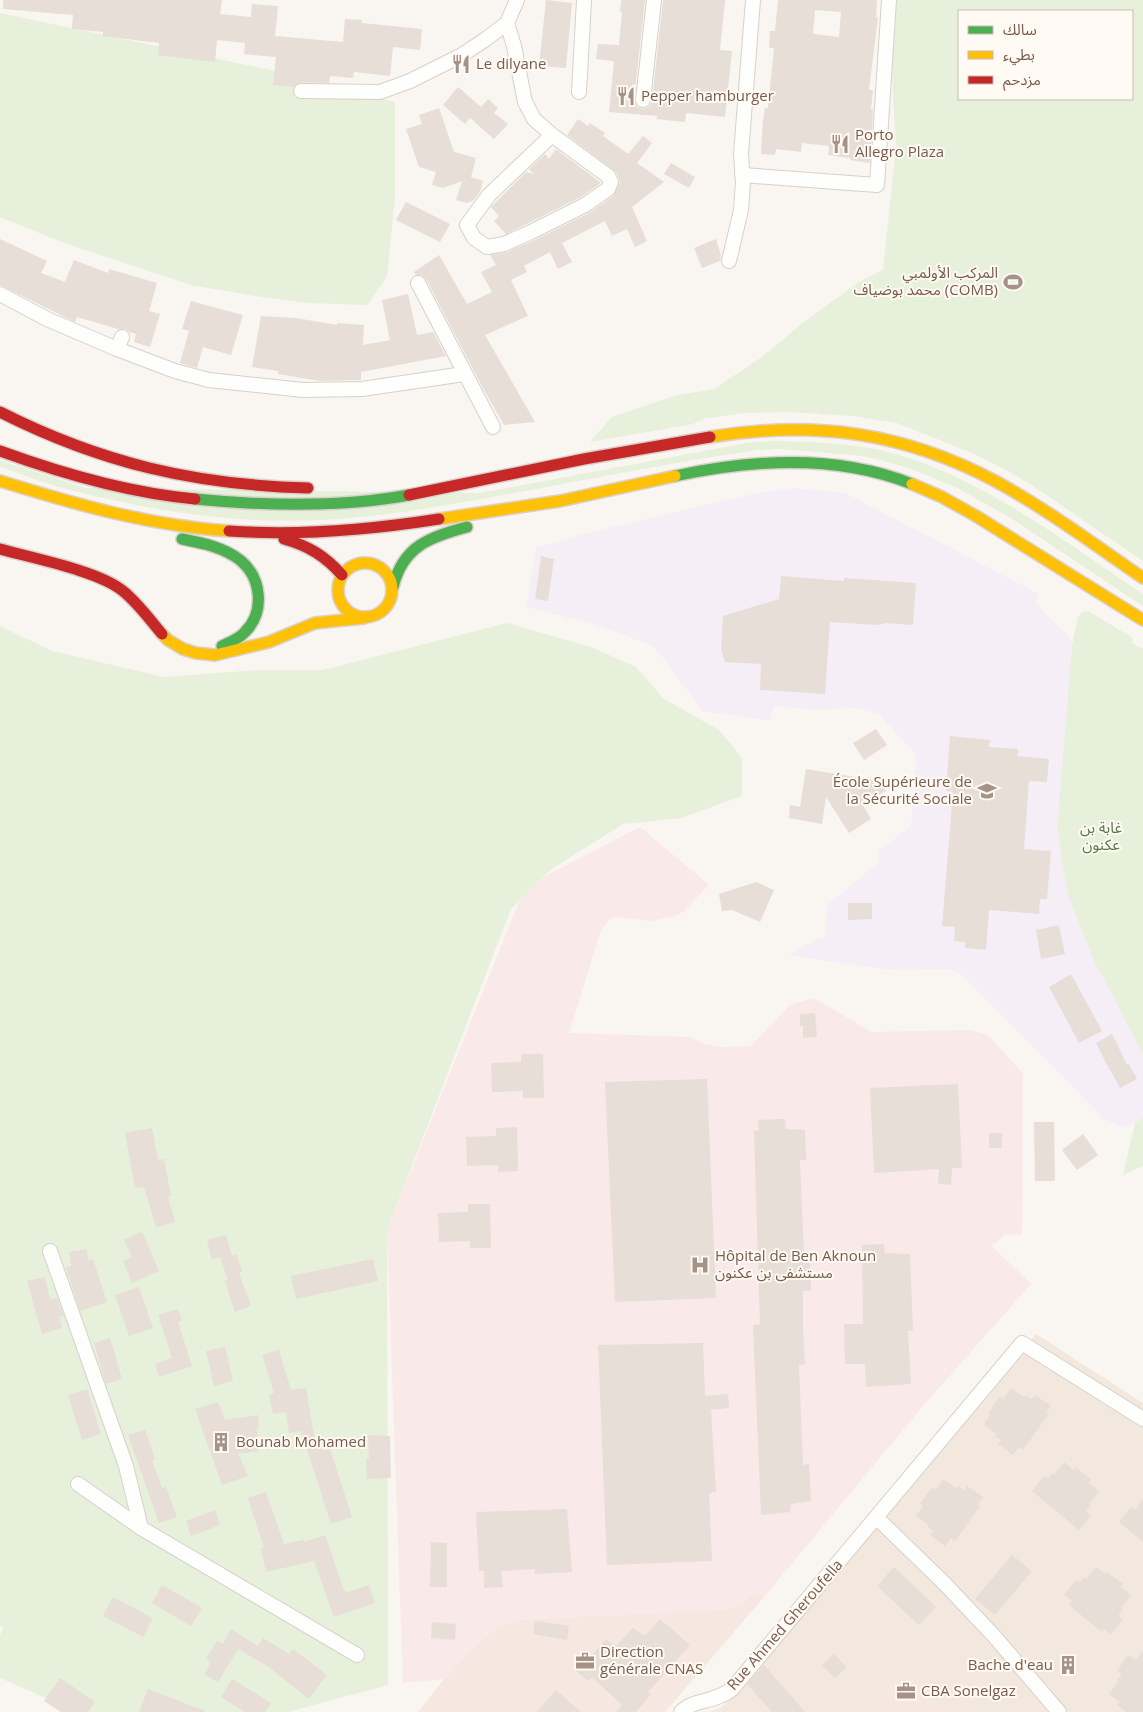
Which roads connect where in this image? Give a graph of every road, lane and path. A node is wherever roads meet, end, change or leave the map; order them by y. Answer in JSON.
{"nodes":[{"id":1,"x":517,"y":0,"type":"edge"},
{"id":2,"x":584,"y":0,"type":"edge"},
{"id":3,"x":654,"y":0,"type":"edge"},
{"id":4,"x":754,"y":0,"type":"edge"},
{"id":5,"x":889,"y":0,"type":"edge"},
{"id":6,"x":507,"y":23,"type":"junction"},
{"id":7,"x":300,"y":91,"type":"dead end"},
{"id":8,"x":579,"y":92,"type":"dead end"},
{"id":9,"x":643,"y":100,"type":"dead end"},
{"id":10,"x":552,"y":135,"type":"junction"},
{"id":11,"x":742,"y":175,"type":"junction"},
{"id":12,"x":730,"y":261,"type":"dead end"},
{"id":13,"x":418,"y":283,"type":"dead end"},
{"id":14,"x":0,"y":294,"type":"edge"},
{"id":15,"x":464,"y":374,"type":"junction"},
{"id":16,"x":0,"y":412,"type":"edge"},
{"id":17,"x":493,"y":427,"type":"dead end"},
{"id":18,"x":2,"y":452,"type":"edge"},
{"id":19,"x":491,"y":478,"type":"junction"},
{"id":20,"x":0,"y":481,"type":"edge"},
{"id":21,"x":404,"y":484,"type":"dead end"},
{"id":22,"x":323,"y":488,"type":"dead end"},
{"id":23,"x":574,"y":498,"type":"junction"},
{"id":24,"x":80,"y":505,"type":"junction"},
{"id":25,"x":261,"y":533,"type":"junction"},
{"id":26,"x":0,"y":549,"type":"edge"},
{"id":27,"x":342,"y":575,"type":"junction"},
{"id":28,"x":1143,"y":578,"type":"edge"},
{"id":29,"x":338,"y":586,"type":"junction"},
{"id":30,"x":392,"y":587,"type":"junction"},
{"id":31,"x":330,"y":598,"type":"dead end"},
{"id":32,"x":315,"y":612,"type":"dead end"},
{"id":33,"x":364,"y":618,"type":"junction"},
{"id":34,"x":1143,"y":620,"type":"edge"},
{"id":35,"x":256,"y":644,"type":"junction"},
{"id":36,"x":183,"y":649,"type":"junction"},
{"id":37,"x":50,"y":1251,"type":"dead end"},
{"id":38,"x":1143,"y":1419,"type":"edge"},
{"id":39,"x":78,"y":1484,"type":"dead end"},
{"id":40,"x":877,"y":1518,"type":"junction"},
{"id":41,"x":141,"y":1528,"type":"junction"},
{"id":42,"x":357,"y":1655,"type":"dead end"},
{"id":43,"x":681,"y":1712,"type":"edge"},
{"id":44,"x":1059,"y":1712,"type":"edge"}],
"edges":[{"from":1,"to":6,"type":"street"},
{"from":2,"to":8,"type":"street"},
{"from":3,"to":9,"type":"street"},
{"from":4,"to":11,"type":"street"},
{"from":5,"to":11,"type":"street"},
{"from":6,"to":7,"type":"street"},
{"from":6,"to":10,"type":"street"},
{"from":10,"to":10,"type":"street"},
{"from":11,"to":12,"type":"street"},
{"from":13,"to":15,"type":"street"},
{"from":14,"to":15,"type":"street"},
{"from":15,"to":17,"type":"street"},
{"from":16,"to":22,"type":"highway"},
{"from":18,"to":19,"type":"highway"},
{"from":19,"to":21,"type":"highway"},
{"from":19,"to":28,"type":"highway"},
{"from":20,"to":24,"type":"highway"},
{"from":23,"to":25,"type":"highway"},
{"from":23,"to":30,"type":"highway"},
{"from":23,"to":34,"type":"highway"},
{"from":24,"to":25,"type":"highway"},
{"from":24,"to":36,"type":"highway"},
{"from":25,"to":27,"type":"highway"},
{"from":26,"to":36,"type":"highway"},
{"from":27,"to":29,"type":"highway"},
{"from":27,"to":30,"type":"highway"},
{"from":29,"to":31,"type":"highway"},
{"from":29,"to":33,"type":"highway"},
{"from":30,"to":33,"type":"highway"},
{"from":32,"to":35,"type":"highway"},
{"from":33,"to":35,"type":"highway"},
{"from":35,"to":36,"type":"highway"},
{"from":37,"to":41,"type":"street"},
{"from":38,"to":40,"type":"street","name":"Rue Ahmed Gheroufella"},
{"from":39,"to":41,"type":"street"},
{"from":40,"to":43,"type":"street","name":"Rue Ahmed Gheroufella"},
{"from":40,"to":44,"type":"street"},
{"from":41,"to":42,"type":"street"}]}
